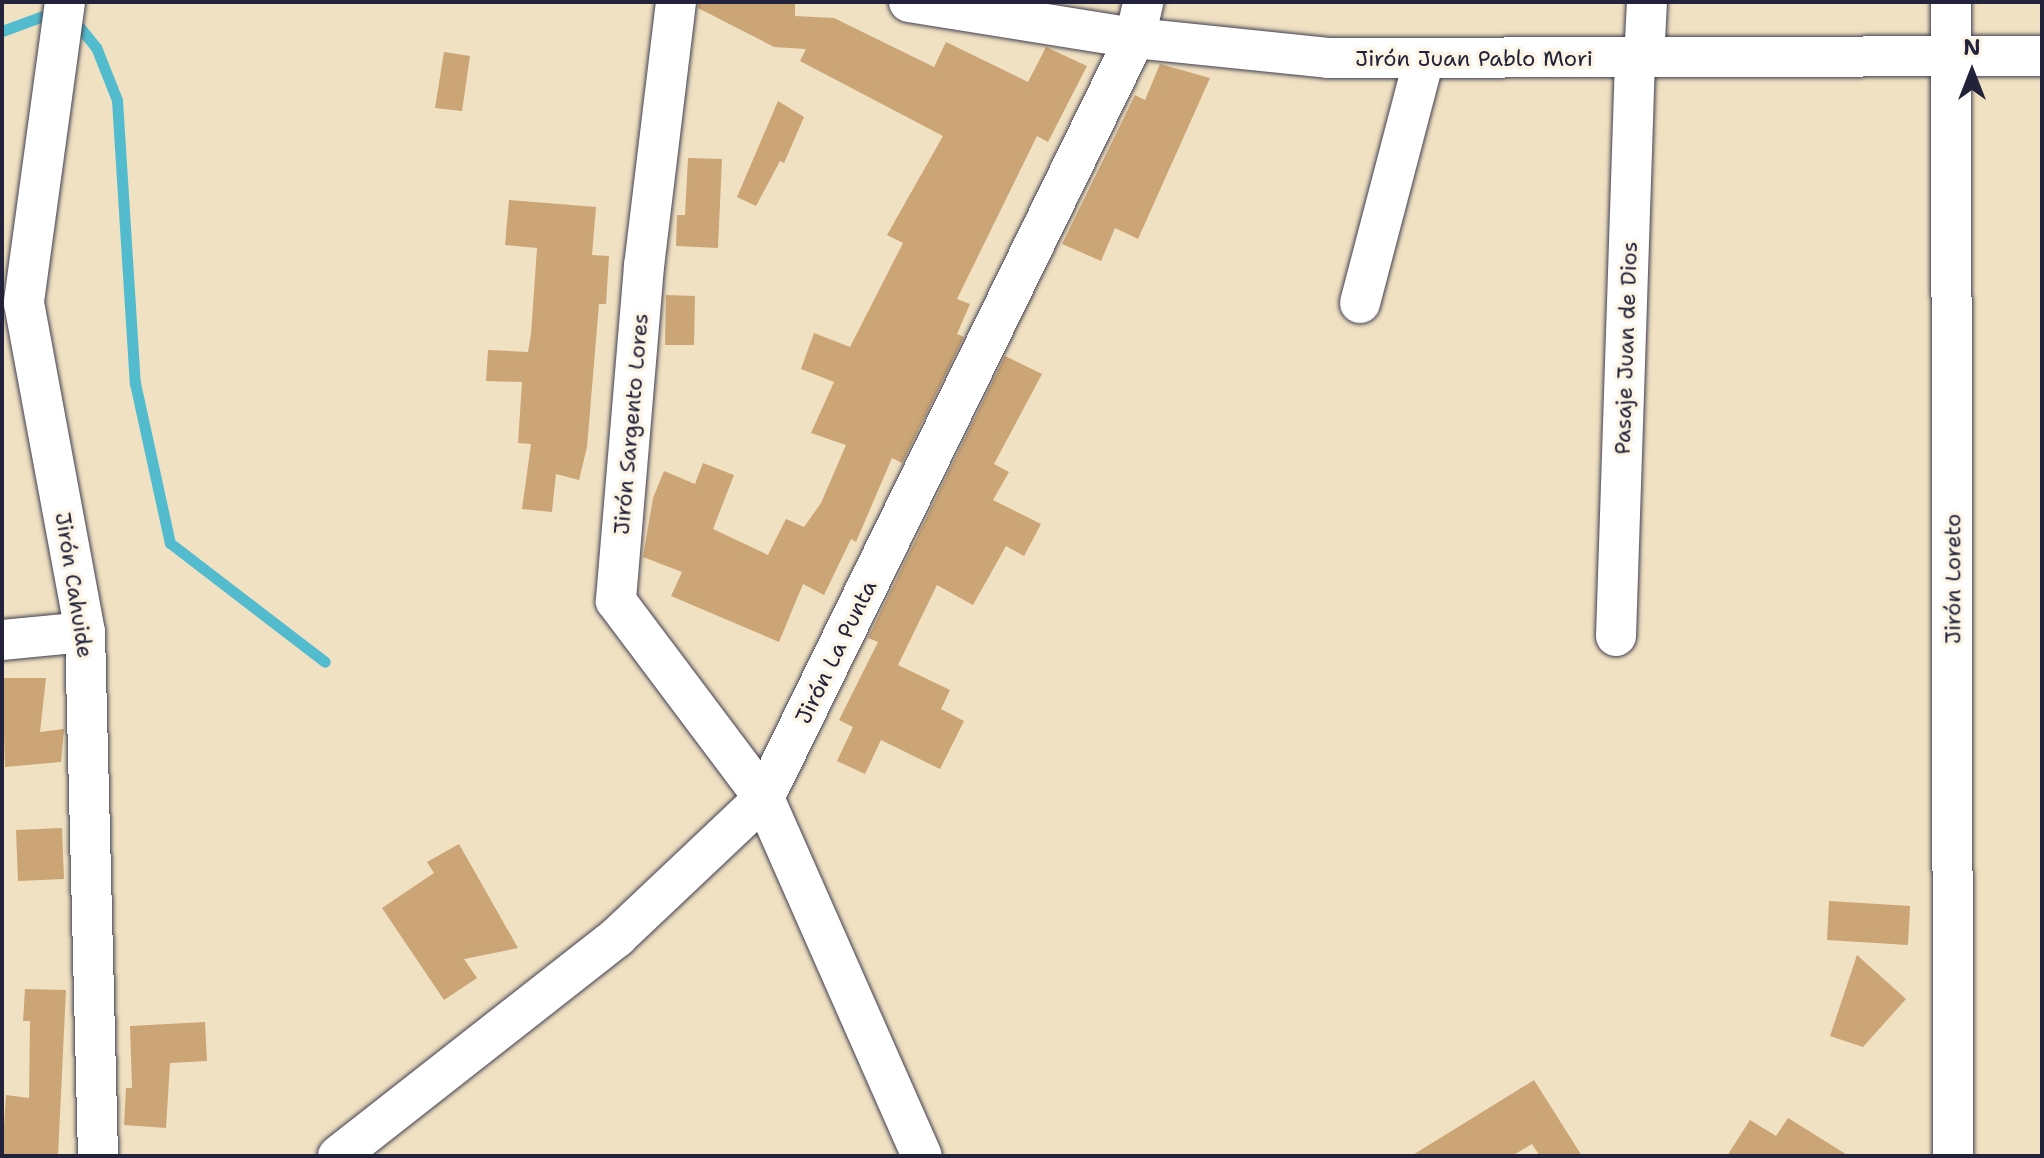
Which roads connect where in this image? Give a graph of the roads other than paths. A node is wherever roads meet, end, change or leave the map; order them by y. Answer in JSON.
{"nodes":[{"id":1,"x":65,"y":2,"type":"edge"},
{"id":2,"x":676,"y":2,"type":"edge"},
{"id":3,"x":909,"y":2,"type":"edge"},
{"id":4,"x":1647,"y":2,"type":"edge"},
{"id":5,"x":1951,"y":2,"type":"edge"},
{"id":6,"x":1139,"y":20,"type":"edge"},
{"id":7,"x":1953,"y":54,"type":"junction"},
{"id":8,"x":2042,"y":56,"type":"edge"},
{"id":9,"x":1424,"y":59,"type":"junction"},
{"id":10,"x":1640,"y":59,"type":"junction"},
{"id":11,"x":1360,"y":303,"type":"dead end"},
{"id":12,"x":85,"y":632,"type":"junction"},
{"id":13,"x":1616,"y":636,"type":"dead end"},
{"id":14,"x":2,"y":640,"type":"edge"},
{"id":15,"x":764,"y":798,"type":"junction"},
{"id":16,"x":98,"y":1156,"type":"edge"},
{"id":17,"x":338,"y":1156,"type":"edge"},
{"id":18,"x":922,"y":1156,"type":"edge"},
{"id":19,"x":1953,"y":1156,"type":"edge"}],
"edges":[{"from":1,"to":12,"type":"street","name":"Jirón Cahuide"},
{"from":2,"to":15,"type":"street","name":"Jirón Sargento Lores"},
{"from":3,"to":6,"type":"street","name":"Jirón Juan Pablo Mori"},
{"from":4,"to":10,"type":"street","name":"Pasaje Juan de Dios"},
{"from":5,"to":7,"type":"street","name":"Jirón Loreto"},
{"from":6,"to":9,"type":"street","name":"Jirón Juan Pablo Mori"},
{"from":6,"to":15,"type":"street","name":"Jirón La Punta"},
{"from":7,"to":8,"type":"street","name":"Jirón Juan Pablo Mori"},
{"from":7,"to":10,"type":"street","name":"Jirón Juan Pablo Mori"},
{"from":7,"to":19,"type":"street","name":"Jirón Loreto"},
{"from":9,"to":10,"type":"street","name":"Jirón Juan Pablo Mori"},
{"from":9,"to":11,"type":"street"},
{"from":10,"to":13,"type":"street","name":"Pasaje Juan de Dios"},
{"from":12,"to":14,"type":"street"},
{"from":12,"to":16,"type":"street","name":"Jirón Cahuide"},
{"from":15,"to":17,"type":"street","name":"Jirón La Punta"},
{"from":15,"to":18,"type":"street","name":"Jirón Sargento Lores"}]}
